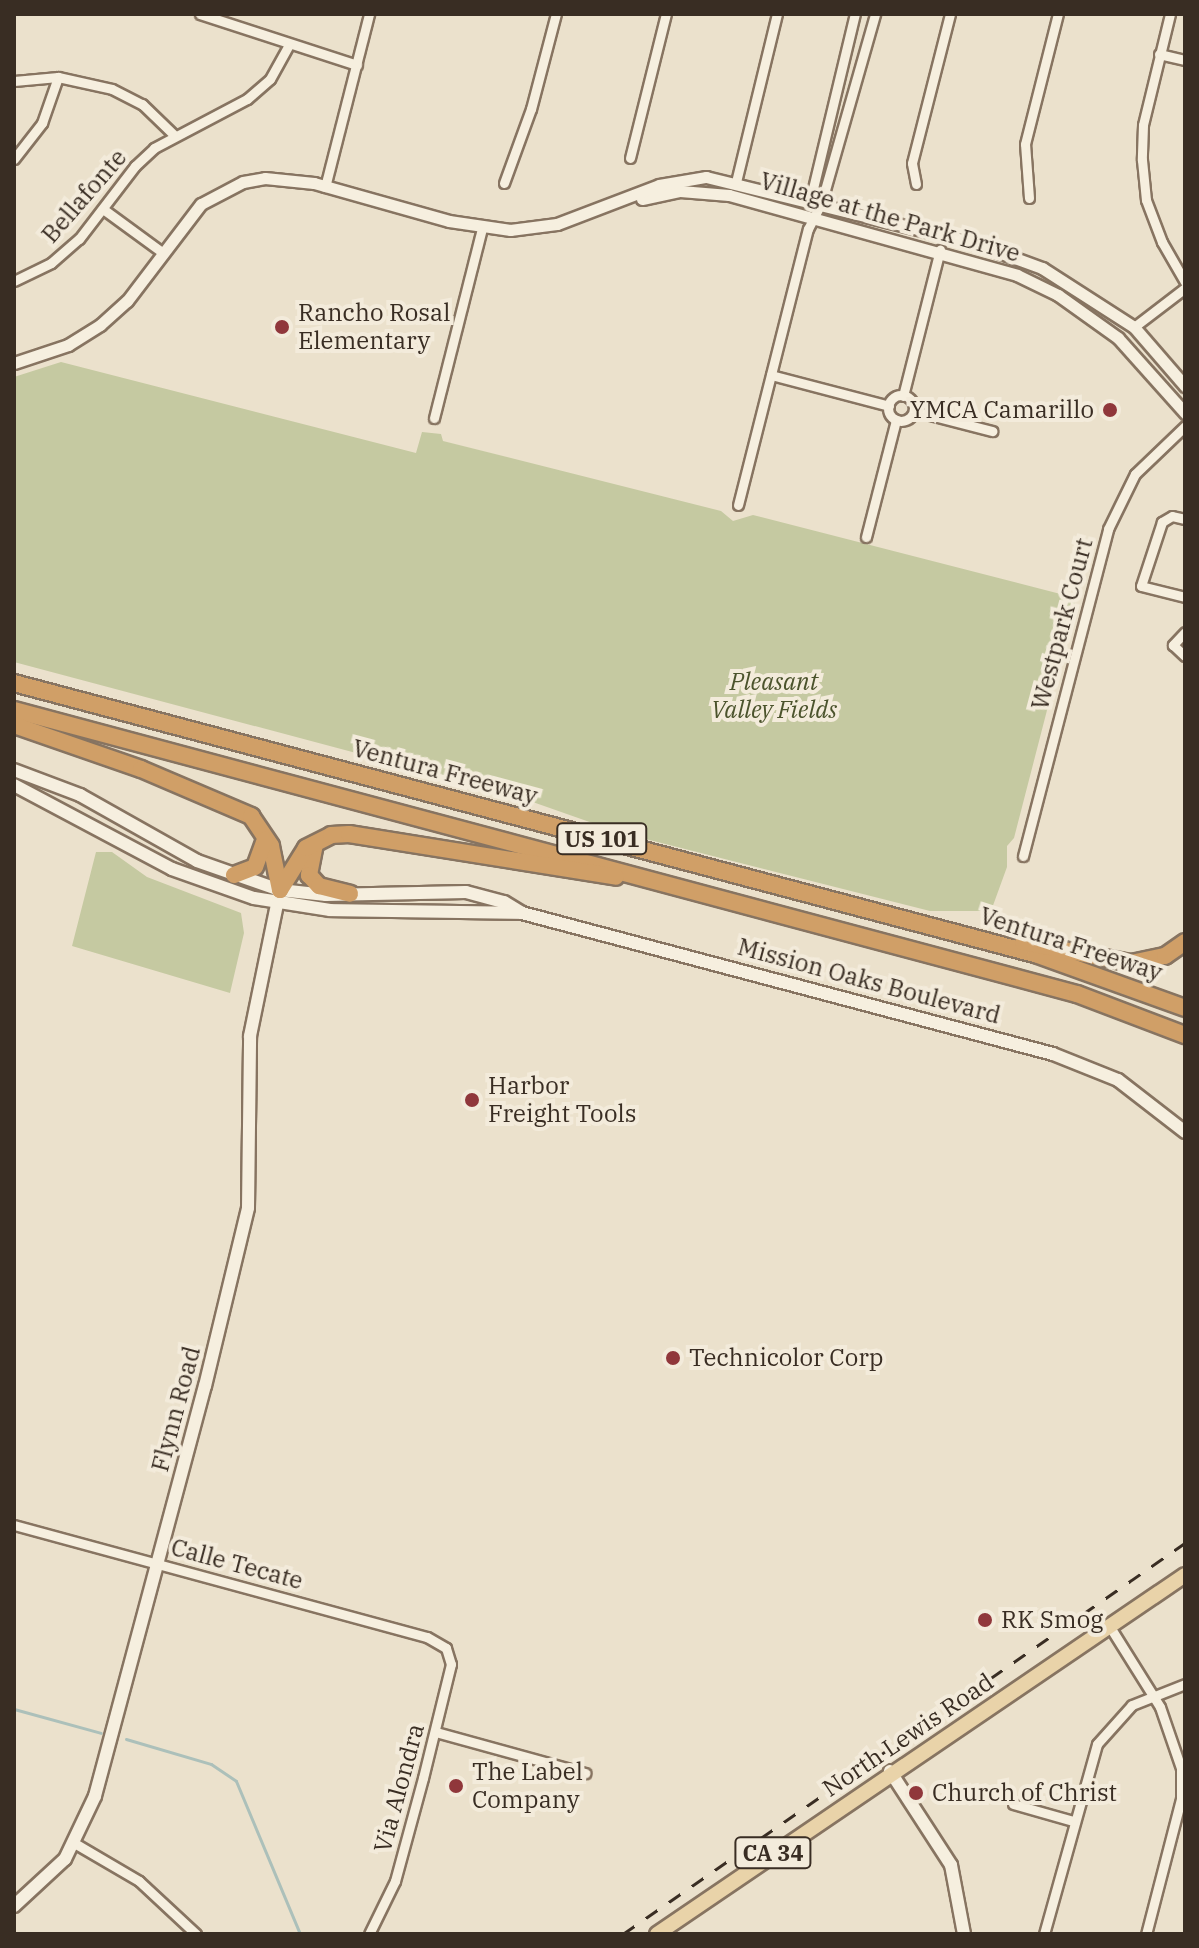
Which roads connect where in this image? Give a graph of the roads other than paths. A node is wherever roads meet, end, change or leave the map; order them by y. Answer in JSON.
{"nodes":[{"id":1,"x":200,"y":14,"type":"edge"},
{"id":2,"x":369,"y":14,"type":"edge"},
{"id":3,"x":555,"y":14,"type":"edge"},
{"id":4,"x":666,"y":14,"type":"edge"},
{"id":5,"x":777,"y":14,"type":"edge"},
{"id":6,"x":855,"y":14,"type":"edge"},
{"id":7,"x":875,"y":14,"type":"edge"},
{"id":8,"x":950,"y":14,"type":"edge"},
{"id":9,"x":1058,"y":14,"type":"edge"},
{"id":10,"x":1170,"y":14,"type":"edge"},
{"id":11,"x":289,"y":45,"type":"junction"},
{"id":12,"x":1159,"y":54,"type":"junction"},
{"id":13,"x":1185,"y":60,"type":"edge"},
{"id":14,"x":357,"y":65,"type":"junction"},
{"id":15,"x":58,"y":77,"type":"junction"},
{"id":16,"x":14,"y":81,"type":"edge"},
{"id":17,"x":174,"y":135,"type":"junction"},
{"id":18,"x":630,"y":158,"type":"dead end"},
{"id":19,"x":14,"y":159,"type":"edge"},
{"id":20,"x":736,"y":182,"type":"junction"},
{"id":21,"x":504,"y":183,"type":"dead end"},
{"id":22,"x":916,"y":184,"type":"dead end"},
{"id":23,"x":325,"y":187,"type":"junction"},
{"id":24,"x":1029,"y":198,"type":"dead end"},
{"id":25,"x":629,"y":199,"type":"junction"},
{"id":26,"x":808,"y":200,"type":"junction"},
{"id":27,"x":821,"y":204,"type":"junction"},
{"id":28,"x":103,"y":209,"type":"junction"},
{"id":29,"x":811,"y":216,"type":"junction"},
{"id":30,"x":482,"y":228,"type":"junction"},
{"id":31,"x":940,"y":250,"type":"junction"},
{"id":32,"x":162,"y":252,"type":"junction"},
{"id":33,"x":14,"y":281,"type":"edge"},
{"id":34,"x":1185,"y":282,"type":"edge"},
{"id":35,"x":1185,"y":288,"type":"edge"},
{"id":36,"x":1134,"y":327,"type":"junction"},
{"id":37,"x":14,"y":363,"type":"edge"},
{"id":38,"x":771,"y":375,"type":"junction"},
{"id":39,"x":1185,"y":386,"type":"edge"},
{"id":40,"x":903,"y":396,"type":"junction"},
{"id":41,"x":889,"y":406,"type":"junction"},
{"id":42,"x":914,"y":411,"type":"junction"},
{"id":43,"x":1185,"y":413,"type":"edge"},
{"id":44,"x":434,"y":418,"type":"dead end"},
{"id":45,"x":896,"y":420,"type":"junction"},
{"id":46,"x":1185,"y":426,"type":"edge"},
{"id":47,"x":992,"y":431,"type":"dead end"},
{"id":48,"x":738,"y":505,"type":"dead end"},
{"id":49,"x":1185,"y":519,"type":"edge"},
{"id":50,"x":866,"y":537,"type":"dead end"},
{"id":51,"x":1185,"y":597,"type":"edge"},
{"id":52,"x":1181,"y":635,"type":"edge"},
{"id":53,"x":1185,"y":656,"type":"edge"},
{"id":54,"x":14,"y":683,"type":"edge"},
{"id":55,"x":14,"y":710,"type":"edge"},
{"id":56,"x":14,"y":725,"type":"edge"},
{"id":57,"x":14,"y":770,"type":"edge"},
{"id":58,"x":14,"y":785,"type":"edge"},
{"id":59,"x":266,"y":834,"type":"junction"},
{"id":60,"x":318,"y":839,"type":"junction"},
{"id":61,"x":1023,"y":856,"type":"dead end"},
{"id":62,"x":234,"y":875,"type":"junction"},
{"id":63,"x":702,"y":890,"type":"junction"},
{"id":64,"x":350,"y":894,"type":"junction"},
{"id":65,"x":278,"y":897,"type":"junction"},
{"id":66,"x":522,"y":913,"type":"junction"},
{"id":67,"x":936,"y":927,"type":"junction"},
{"id":68,"x":1185,"y":942,"type":"edge"},
{"id":69,"x":1185,"y":1008,"type":"edge"},
{"id":70,"x":1185,"y":1035,"type":"edge"},
{"id":71,"x":1185,"y":1132,"type":"edge"},
{"id":72,"x":14,"y":1525,"type":"edge"},
{"id":73,"x":157,"y":1563,"type":"junction"},
{"id":74,"x":1185,"y":1575,"type":"edge"},
{"id":75,"x":1110,"y":1627,"type":"junction"},
{"id":76,"x":446,"y":1648,"type":"joint"},
{"id":77,"x":1185,"y":1684,"type":"edge"},
{"id":78,"x":1153,"y":1694,"type":"junction"},
{"id":79,"x":436,"y":1732,"type":"junction"},
{"id":80,"x":890,"y":1771,"type":"junction"},
{"id":81,"x":585,"y":1773,"type":"dead end"},
{"id":82,"x":1013,"y":1804,"type":"dead end"},
{"id":83,"x":1073,"y":1821,"type":"junction"},
{"id":84,"x":76,"y":1844,"type":"junction"},
{"id":85,"x":14,"y":1906,"type":"edge"},
{"id":86,"x":196,"y":1934,"type":"edge"},
{"id":87,"x":369,"y":1934,"type":"edge"},
{"id":88,"x":657,"y":1934,"type":"edge"},
{"id":89,"x":964,"y":1934,"type":"edge"},
{"id":90,"x":1044,"y":1934,"type":"edge"},
{"id":91,"x":1146,"y":1934,"type":"edge"}],
"edges":[{"from":1,"to":11,"type":"street"},
{"from":2,"to":14,"type":"street"},
{"from":3,"to":21,"type":"street"},
{"from":4,"to":18,"type":"street"},
{"from":5,"to":20,"type":"street"},
{"from":6,"to":26,"type":"street"},
{"from":7,"to":27,"type":"street"},
{"from":8,"to":22,"type":"street"},
{"from":9,"to":24,"type":"street"},
{"from":10,"to":12,"type":"street"},
{"from":11,"to":14,"type":"street"},
{"from":11,"to":17,"type":"street","name":"Bellafonte"},
{"from":12,"to":13,"type":"street"},
{"from":12,"to":34,"type":"street"},
{"from":14,"to":23,"type":"street"},
{"from":15,"to":16,"type":"street"},
{"from":15,"to":17,"type":"street"},
{"from":15,"to":19,"type":"street"},
{"from":17,"to":28,"type":"street","name":"Bellafonte"},
{"from":20,"to":25,"type":"street","name":"Village at the Park Drive"},
{"from":20,"to":26,"type":"street","name":"Village at the Park Drive"},
{"from":23,"to":30,"type":"street","name":"Village at the Park Drive"},
{"from":23,"to":32,"type":"street","name":"Village at the Park Drive"},
{"from":25,"to":29,"type":"street","name":"Village at the Park Drive"},
{"from":25,"to":30,"type":"street","name":"Village at the Park Drive"},
{"from":26,"to":27,"type":"street","name":"Village at the Park Drive"},
{"from":26,"to":29,"type":"street"},
{"from":27,"to":29,"type":"street"},
{"from":27,"to":36,"type":"street","name":"Village at the Park Drive"},
{"from":28,"to":32,"type":"street"},
{"from":28,"to":33,"type":"street","name":"Bellafonte"},
{"from":29,"to":31,"type":"street","name":"Village at the Park Drive"},
{"from":29,"to":38,"type":"street"},
{"from":30,"to":44,"type":"street"},
{"from":31,"to":40,"type":"street"},
{"from":31,"to":43,"type":"street","name":"Village at the Park Drive"},
{"from":32,"to":37,"type":"street","name":"Village at the Park Drive"},
{"from":35,"to":36,"type":"street"},
{"from":36,"to":39,"type":"street","name":"Village at the Park Drive"},
{"from":38,"to":41,"type":"street"},
{"from":38,"to":48,"type":"street"},
{"from":40,"to":41,"type":"street"},
{"from":40,"to":42,"type":"street"},
{"from":41,"to":45,"type":"street"},
{"from":42,"to":45,"type":"street"},
{"from":42,"to":47,"type":"street"},
{"from":45,"to":50,"type":"street"},
{"from":46,"to":61,"type":"street","name":"Westpark Court"},
{"from":49,"to":51,"type":"street"},
{"from":52,"to":53,"type":"street"},
{"from":54,"to":67,"type":"highway","name":"Ventura Freeway","number":"US 101"},
{"from":55,"to":63,"type":"highway","name":"Ventura Freeway","number":"US 101"},
{"from":56,"to":59,"type":"highway"},
{"from":57,"to":62,"type":"main road","name":"Mission Oaks Boulevard"},
{"from":58,"to":65,"type":"main road","name":"Mission Oaks Boulevard"},
{"from":59,"to":62,"type":"highway"},
{"from":59,"to":65,"type":"highway"},
{"from":60,"to":63,"type":"highway"},
{"from":60,"to":64,"type":"highway"},
{"from":60,"to":65,"type":"highway"},
{"from":62,"to":65,"type":"main road","name":"Mission Oaks Boulevard"},
{"from":63,"to":70,"type":"highway","name":"Ventura Freeway","number":"US 101"},
{"from":64,"to":65,"type":"main road","name":"Mission Oaks Boulevard"},
{"from":64,"to":66,"type":"main road","name":"Mission Oaks Boulevard"},
{"from":65,"to":66,"type":"main road","name":"Mission Oaks Boulevard"},
{"from":65,"to":73,"type":"main road","name":"Flynn Road"},
{"from":66,"to":71,"type":"main road","name":"Mission Oaks Boulevard"},
{"from":67,"to":68,"type":"highway"},
{"from":67,"to":69,"type":"highway","name":"Ventura Freeway","number":"US 101"},
{"from":72,"to":73,"type":"street","name":"Calle Tecate"},
{"from":73,"to":76,"type":"street","name":"Calle Tecate"},
{"from":73,"to":84,"type":"main road","name":"Flynn Road"},
{"from":74,"to":75,"type":"main road","name":"North Lewis Road","number":"CA 34"},
{"from":75,"to":78,"type":"street"},
{"from":75,"to":80,"type":"main road","name":"North Lewis Road","number":"CA 34"},
{"from":76,"to":79,"type":"street","name":"Via Alondra"},
{"from":77,"to":78,"type":"street"},
{"from":78,"to":83,"type":"street"},
{"from":78,"to":91,"type":"street"},
{"from":79,"to":81,"type":"street"},
{"from":79,"to":87,"type":"street","name":"Via Alondra"},
{"from":80,"to":88,"type":"main road","name":"North Lewis Road","number":"CA 34"},
{"from":80,"to":89,"type":"main road"},
{"from":82,"to":83,"type":"street"},
{"from":83,"to":90,"type":"street"},
{"from":84,"to":85,"type":"main road","name":"Flynn Road"},
{"from":84,"to":86,"type":"street"}]}
